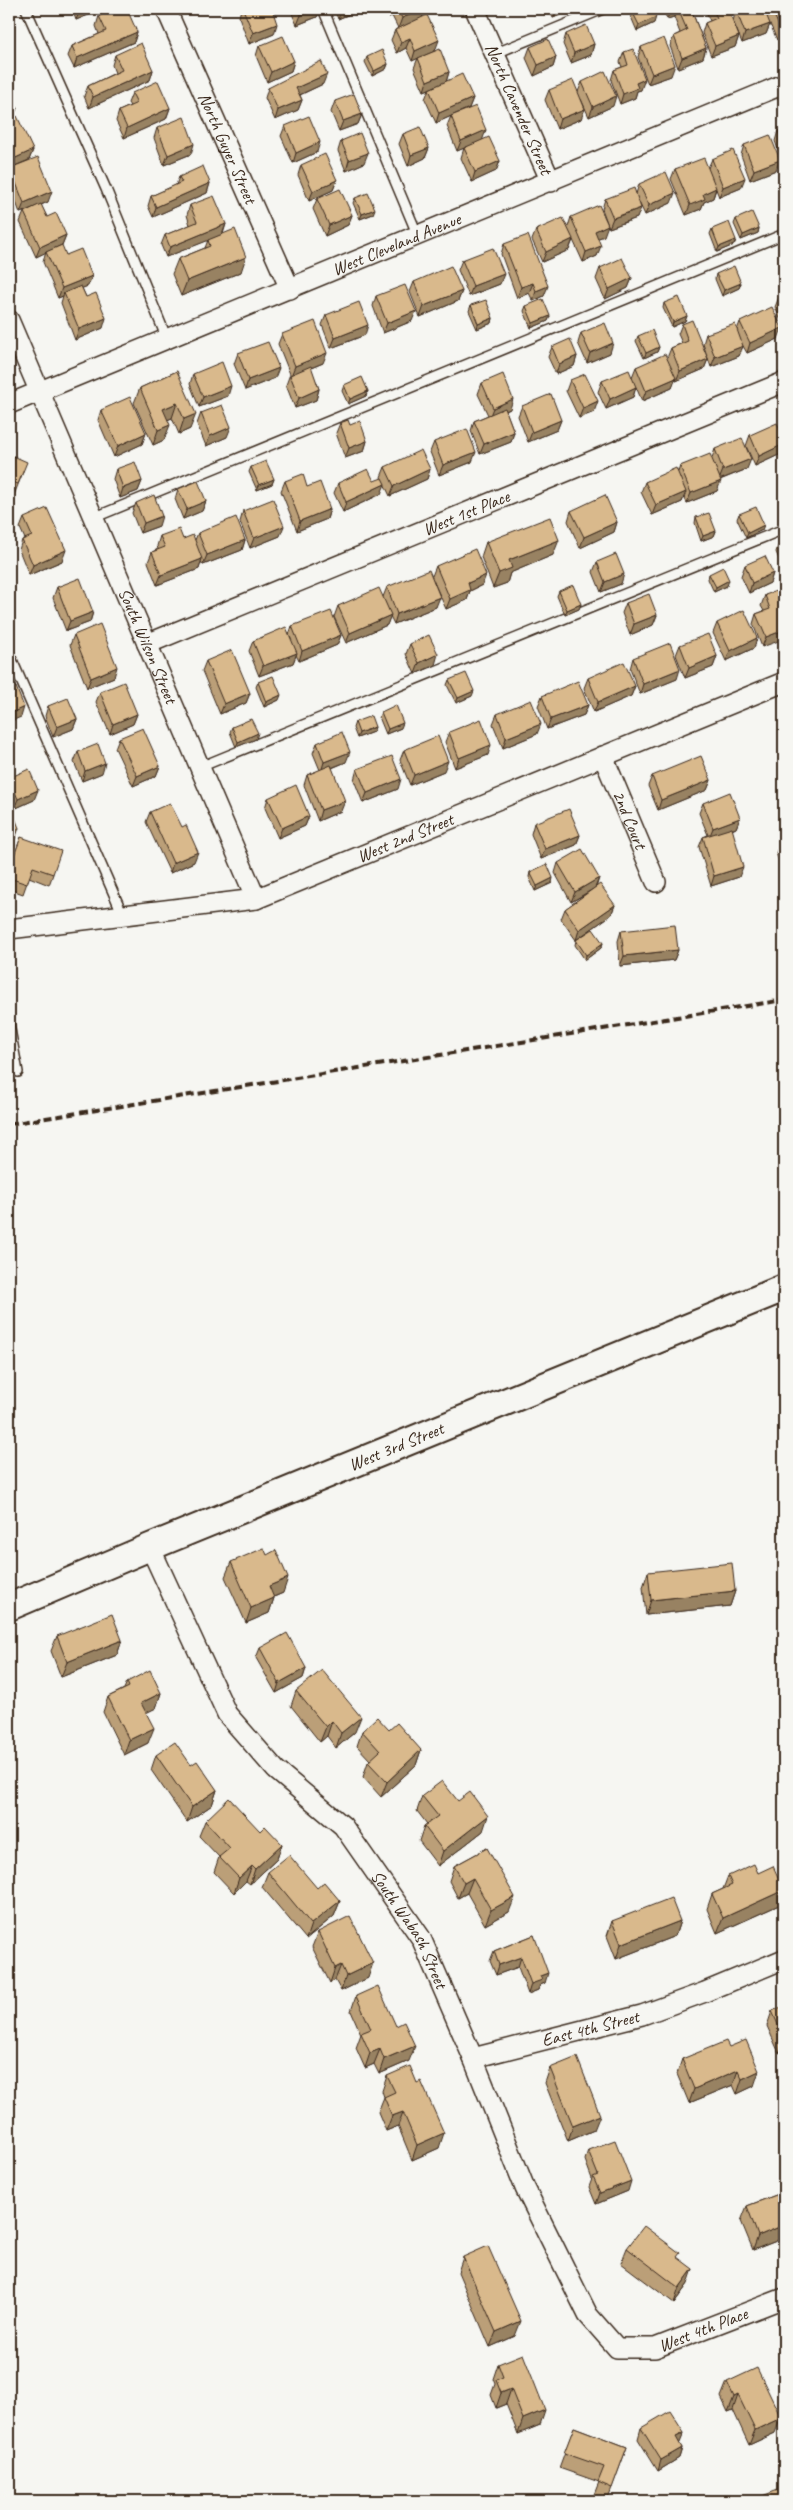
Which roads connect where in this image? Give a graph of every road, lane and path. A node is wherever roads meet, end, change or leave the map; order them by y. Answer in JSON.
{"nodes":[{"id":1,"x":26,"y":9,"type":"edge"},
{"id":2,"x":166,"y":9,"type":"edge"},
{"id":3,"x":323,"y":9,"type":"edge"},
{"id":4,"x":474,"y":9,"type":"edge"},
{"id":5,"x":603,"y":9,"type":"edge"},
{"id":6,"x":494,"y":54,"type":"junction"},
{"id":7,"x":784,"y":84,"type":"edge"},
{"id":8,"x":550,"y":182,"type":"junction"},
{"id":9,"x":784,"y":234,"type":"edge"},
{"id":10,"x":418,"y":236,"type":"junction"},
{"id":11,"x":290,"y":289,"type":"junction"},
{"id":12,"x":9,"y":320,"type":"edge"},
{"id":13,"x":167,"y":339,"type":"junction"},
{"id":14,"x":784,"y":382,"type":"edge"},
{"id":15,"x":39,"y":392,"type":"junction"},
{"id":16,"x":9,"y":404,"type":"edge"},
{"id":17,"x":93,"y":518,"type":"junction"},
{"id":18,"x":784,"y":529,"type":"edge"},
{"id":19,"x":147,"y":644,"type":"junction"},
{"id":20,"x":9,"y":653,"type":"edge"},
{"id":21,"x":784,"y":682,"type":"edge"},
{"id":22,"x":603,"y":756,"type":"junction"},
{"id":23,"x":200,"y":767,"type":"junction"},
{"id":24,"x":656,"y":882,"type":"dead end"},
{"id":25,"x":256,"y":899,"type":"junction"},
{"id":26,"x":123,"y":915,"type":"junction"},
{"id":27,"x":9,"y":929,"type":"edge"},
{"id":28,"x":9,"y":1024,"type":"edge"},
{"id":29,"x":18,"y":1072,"type":"dead end"},
{"id":30,"x":784,"y":1288,"type":"edge"},
{"id":31,"x":150,"y":1547,"type":"junction"},
{"id":32,"x":9,"y":1607,"type":"edge"},
{"id":33,"x":784,"y":1959,"type":"edge"},
{"id":34,"x":473,"y":2058,"type":"junction"},
{"id":35,"x":783,"y":2304,"type":"edge"},
{"id":36,"x":617,"y":2348,"type":"joint"}],
"edges":[{"from":1,"to":13,"type":"lane"},
{"from":2,"to":11,"type":"street","name":"North Guyer Street"},
{"from":3,"to":10,"type":"lane"},
{"from":4,"to":6,"type":"street","name":"North Cavender Street"},
{"from":5,"to":6,"type":"lane"},
{"from":6,"to":8,"type":"street","name":"North Cavender Street"},
{"from":7,"to":8,"type":"street","name":"West Cleveland Avenue"},
{"from":8,"to":10,"type":"street","name":"West Cleveland Avenue"},
{"from":9,"to":17,"type":"lane"},
{"from":10,"to":11,"type":"street","name":"West Cleveland Avenue"},
{"from":11,"to":13,"type":"street","name":"West Cleveland Avenue"},
{"from":12,"to":15,"type":"street","name":"South Wilson Street"},
{"from":13,"to":15,"type":"street","name":"West Cleveland Avenue"},
{"from":14,"to":19,"type":"street","name":"West 1st Place"},
{"from":15,"to":16,"type":"street","name":"West Cleveland Avenue"},
{"from":15,"to":17,"type":"street","name":"South Wilson Street"},
{"from":17,"to":19,"type":"street","name":"South Wilson Street"},
{"from":18,"to":23,"type":"lane"},
{"from":19,"to":23,"type":"street","name":"South Wilson Street"},
{"from":20,"to":26,"type":"lane"},
{"from":21,"to":22,"type":"street","name":"West 2nd Street"},
{"from":22,"to":24,"type":"street","name":"2nd Court"},
{"from":22,"to":25,"type":"street","name":"West 2nd Street"},
{"from":23,"to":25,"type":"street","name":"South Wilson Street"},
{"from":25,"to":26,"type":"street","name":"West 2nd Street"},
{"from":26,"to":27,"type":"street","name":"West 2nd Street"},
{"from":28,"to":29,"type":"lane"},
{"from":30,"to":31,"type":"street","name":"West 3rd Street"},
{"from":31,"to":32,"type":"street","name":"West 3rd Street"},
{"from":31,"to":34,"type":"street","name":"South Wabash Street"},
{"from":33,"to":34,"type":"street","name":"East 4th Street"},
{"from":34,"to":36,"type":"street","name":"South Wabash Street"},
{"from":35,"to":36,"type":"street","name":"West 4th Place"}]}
